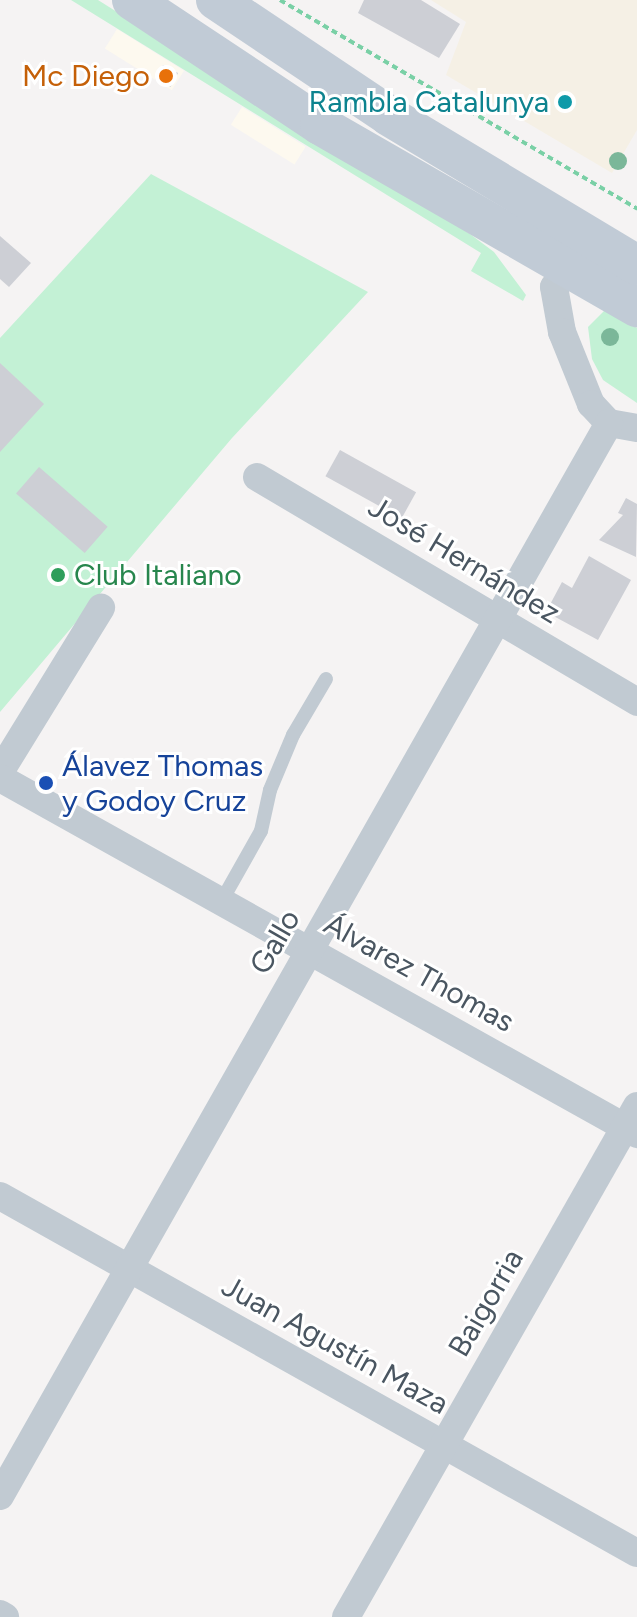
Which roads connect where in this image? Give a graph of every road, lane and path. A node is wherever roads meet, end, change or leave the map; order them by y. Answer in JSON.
{"nodes":[{"id":1,"x":132,"y":0,"type":"edge"},
{"id":2,"x":216,"y":0,"type":"edge"},
{"id":3,"x":280,"y":0,"type":"edge"},
{"id":4,"x":637,"y":209,"type":"edge"},
{"id":5,"x":603,"y":245,"type":"junction"},
{"id":6,"x":565,"y":265,"type":"junction"},
{"id":7,"x":637,"y":265,"type":"edge"},
{"id":8,"x":637,"y":307,"type":"edge"},
{"id":9,"x":609,"y":423,"type":"junction"},
{"id":10,"x":637,"y":428,"type":"edge"},
{"id":11,"x":257,"y":477,"type":"dead end"},
{"id":12,"x":101,"y":608,"type":"dead end"},
{"id":13,"x":498,"y":619,"type":"junction"},
{"id":14,"x":326,"y":679,"type":"dead end"},
{"id":15,"x":637,"y":702,"type":"edge"},
{"id":16,"x":0,"y":775,"type":"edge"},
{"id":17,"x":221,"y":902,"type":"junction"},
{"id":18,"x":309,"y":951,"type":"junction"},
{"id":19,"x":633,"y":1122,"type":"edge"},
{"id":20,"x":0,"y":1196,"type":"edge"},
{"id":21,"x":129,"y":1269,"type":"junction"},
{"id":22,"x":444,"y":1445,"type":"junction"},
{"id":23,"x":0,"y":1496,"type":"edge"},
{"id":24,"x":637,"y":1553,"type":"edge"},
{"id":25,"x":346,"y":1617,"type":"edge"}],
"edges":[{"from":1,"to":6,"type":"main road"},
{"from":2,"to":5,"type":"main road"},
{"from":3,"to":4,"type":"path"},
{"from":5,"to":6,"type":"street"},
{"from":5,"to":7,"type":"main road"},
{"from":6,"to":8,"type":"main road"},
{"from":6,"to":9,"type":"street"},
{"from":9,"to":10,"type":"street"},
{"from":9,"to":13,"type":"street","name":"Gallo"},
{"from":11,"to":13,"type":"street","name":"José Hernández"},
{"from":12,"to":16,"type":"street"},
{"from":13,"to":15,"type":"street","name":"José Hernández"},
{"from":13,"to":18,"type":"street","name":"Gallo"},
{"from":14,"to":17,"type":"lane"},
{"from":16,"to":17,"type":"street","name":"Álvarez Thomas"},
{"from":17,"to":18,"type":"street","name":"Álvarez Thomas"},
{"from":18,"to":19,"type":"street","name":"Álvarez Thomas"},
{"from":18,"to":21,"type":"street","name":"Gallo"},
{"from":19,"to":22,"type":"street","name":"Baigorria"},
{"from":20,"to":21,"type":"street","name":"Juan Agustín Maza"},
{"from":21,"to":22,"type":"street","name":"Juan Agustín Maza"},
{"from":21,"to":23,"type":"street","name":"Gallo"},
{"from":22,"to":24,"type":"street","name":"Juan Agustín Maza"},
{"from":22,"to":25,"type":"street","name":"Baigorria"}]}
